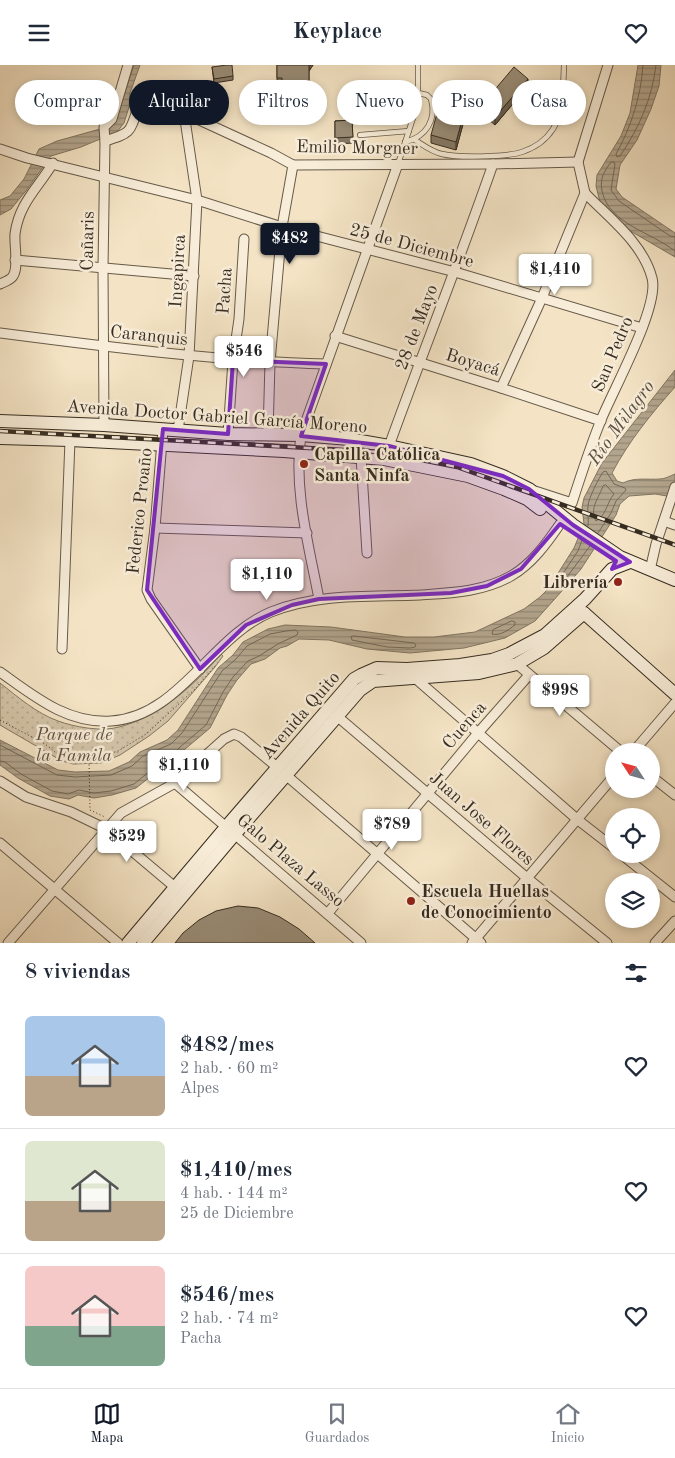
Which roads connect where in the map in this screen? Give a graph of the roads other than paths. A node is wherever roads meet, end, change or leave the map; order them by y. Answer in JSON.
{"nodes":[{"id":1,"x":128,"y":65,"type":"edge"},
{"id":2,"x":418,"y":65,"type":"edge"},
{"id":3,"x":564,"y":65,"type":"edge"},
{"id":4,"x":608,"y":65,"type":"edge"},
{"id":5,"x":418,"y":80,"type":"edge"},
{"id":6,"x":422,"y":94,"type":"edge"},
{"id":7,"x":132,"y":125,"type":"edge"},
{"id":8,"x":186,"y":125,"type":"edge"},
{"id":9,"x":210,"y":125,"type":"edge"},
{"id":10,"x":411,"y":125,"type":"edge"},
{"id":11,"x":409,"y":131,"type":"junction"},
{"id":12,"x":360,"y":135,"type":"dead end"},
{"id":13,"x":105,"y":140,"type":"junction"},
{"id":14,"x":415,"y":140,"type":"junction"},
{"id":15,"x":405,"y":142,"type":"junction"},
{"id":16,"x":0,"y":149,"type":"edge"},
{"id":17,"x":578,"y":162,"type":"junction"},
{"id":18,"x":52,"y":163,"type":"junction"},
{"id":19,"x":398,"y":164,"type":"junction"},
{"id":20,"x":493,"y":164,"type":"junction"},
{"id":21,"x":294,"y":165,"type":"junction"},
{"id":22,"x":105,"y":176,"type":"junction"},
{"id":23,"x":585,"y":193,"type":"junction"},
{"id":24,"x":197,"y":200,"type":"junction"},
{"id":25,"x":282,"y":227,"type":"junction"},
{"id":26,"x":244,"y":239,"type":"dead end"},
{"id":27,"x":367,"y":250,"type":"junction"},
{"id":28,"x":15,"y":260,"type":"junction"},
{"id":29,"x":103,"y":268,"type":"junction"},
{"id":30,"x":455,"y":273,"type":"junction"},
{"id":31,"x":194,"y":276,"type":"junction"},
{"id":32,"x":0,"y":284,"type":"edge"},
{"id":33,"x":542,"y":298,"type":"junction"},
{"id":34,"x":642,"y":327,"type":"junction"},
{"id":35,"x":0,"y":333,"type":"edge"},
{"id":36,"x":335,"y":336,"type":"junction"},
{"id":37,"x":103,"y":347,"type":"junction"},
{"id":38,"x":189,"y":356,"type":"junction"},
{"id":39,"x":233,"y":360,"type":"junction"},
{"id":40,"x":270,"y":362,"type":"junction"},
{"id":41,"x":419,"y":363,"type":"junction"},
{"id":42,"x":326,"y":364,"type":"junction"},
{"id":43,"x":501,"y":388,"type":"junction"},
{"id":44,"x":0,"y":421,"type":"edge"},
{"id":45,"x":601,"y":421,"type":"junction"},
{"id":46,"x":104,"y":425,"type":"junction"},
{"id":47,"x":164,"y":429,"type":"junction"},
{"id":48,"x":178,"y":430,"type":"junction"},
{"id":49,"x":228,"y":434,"type":"junction"},
{"id":50,"x":268,"y":434,"type":"junction"},
{"id":51,"x":0,"y":439,"type":"edge"},
{"id":52,"x":70,"y":440,"type":"junction"},
{"id":53,"x":300,"y":444,"type":"junction"},
{"id":54,"x":162,"y":445,"type":"junction"},
{"id":55,"x":389,"y":446,"type":"junction"},
{"id":56,"x":362,"y":457,"type":"junction"},
{"id":57,"x":675,"y":487,"type":"edge"},
{"id":58,"x":529,"y":489,"type":"junction"},
{"id":59,"x":664,"y":521,"type":"junction"},
{"id":60,"x":675,"y":525,"type":"edge"},
{"id":61,"x":568,"y":527,"type":"junction"},
{"id":62,"x":155,"y":528,"type":"junction"},
{"id":63,"x":307,"y":533,"type":"junction"},
{"id":64,"x":656,"y":544,"type":"junction"},
{"id":65,"x":367,"y":553,"type":"dead end"},
{"id":66,"x":612,"y":559,"type":"junction"},
{"id":67,"x":633,"y":564,"type":"junction"},
{"id":68,"x":650,"y":570,"type":"junction"},
{"id":69,"x":675,"y":580,"type":"edge"},
{"id":70,"x":319,"y":599,"type":"junction"},
{"id":71,"x":586,"y":599,"type":"junction"},
{"id":72,"x":584,"y":613,"type":"junction"},
{"id":73,"x":62,"y":649,"type":"dead end"},
{"id":74,"x":517,"y":664,"type":"junction"},
{"id":75,"x":200,"y":669,"type":"junction"},
{"id":76,"x":0,"y":672,"type":"edge"},
{"id":77,"x":529,"y":675,"type":"junction"},
{"id":78,"x":415,"y":678,"type":"junction"},
{"id":79,"x":675,"y":694,"type":"edge"},
{"id":80,"x":675,"y":703,"type":"edge"},
{"id":81,"x":338,"y":717,"type":"junction"},
{"id":82,"x":478,"y":733,"type":"junction"},
{"id":83,"x":610,"y":743,"type":"edge"},
{"id":84,"x":641,"y":743,"type":"edge"},
{"id":85,"x":282,"y":771,"type":"junction"},
{"id":86,"x":0,"y":781,"type":"edge"},
{"id":87,"x":175,"y":783,"type":"junction"},
{"id":88,"x":660,"y":783,"type":"edge"},
{"id":89,"x":605,"y":786,"type":"edge"},
{"id":90,"x":428,"y":793,"type":"junction"},
{"id":91,"x":675,"y":795,"type":"edge"},
{"id":92,"x":578,"y":820,"type":"junction"},
{"id":93,"x":106,"y":829,"type":"junction"},
{"id":94,"x":230,"y":831,"type":"junction"},
{"id":95,"x":605,"y":841,"type":"edge"},
{"id":96,"x":0,"y":843,"type":"edge"},
{"id":97,"x":378,"y":854,"type":"junction"},
{"id":98,"x":632,"y":863,"type":"edge"},
{"id":99,"x":527,"y":878,"type":"junction"},
{"id":100,"x":55,"y":888,"type":"junction"},
{"id":101,"x":176,"y":888,"type":"junction"},
{"id":102,"x":675,"y":897,"type":"edge"},
{"id":103,"x":328,"y":913,"type":"junction"},
{"id":104,"x":675,"y":921,"type":"edge"},
{"id":105,"x":476,"y":941,"type":"edge"},
{"id":106,"x":8,"y":943,"type":"edge"},
{"id":107,"x":118,"y":943,"type":"edge"},
{"id":108,"x":128,"y":943,"type":"edge"},
{"id":109,"x":144,"y":943,"type":"edge"},
{"id":110,"x":361,"y":943,"type":"edge"},
{"id":111,"x":607,"y":943,"type":"edge"},
{"id":112,"x":655,"y":943,"type":"edge"}],
"edges":[{"from":1,"to":13,"type":"street","name":"Cañaris"},
{"from":2,"to":5,"type":"lane"},
{"from":3,"to":14,"type":"lane"},
{"from":4,"to":17,"type":"street"},
{"from":6,"to":14,"type":"lane"},
{"from":7,"to":13,"type":"street","name":"Emilio Morgner"},
{"from":8,"to":24,"type":"street","name":"Ingapirca"},
{"from":9,"to":21,"type":"street","name":"Emilio Morgner"},
{"from":10,"to":11,"type":"lane"},
{"from":11,"to":12,"type":"lane"},
{"from":11,"to":15,"type":"lane"},
{"from":13,"to":22,"type":"street","name":"Cañaris"},
{"from":14,"to":15,"type":"lane"},
{"from":15,"to":19,"type":"lane"},
{"from":16,"to":18,"type":"street","name":"25 de Diciembre"},
{"from":17,"to":20,"type":"street","name":"Emilio Morgner"},
{"from":17,"to":23,"type":"street"},
{"from":18,"to":22,"type":"street","name":"25 de Diciembre"},
{"from":18,"to":28,"type":"street"},
{"from":19,"to":20,"type":"street","name":"Emilio Morgner"},
{"from":19,"to":21,"type":"street","name":"Emilio Morgner"},
{"from":19,"to":27,"type":"street"},
{"from":20,"to":30,"type":"street","name":"28 de Mayo"},
{"from":21,"to":25,"type":"street"},
{"from":22,"to":24,"type":"street","name":"25 de Diciembre"},
{"from":22,"to":29,"type":"street","name":"Cañaris"},
{"from":23,"to":33,"type":"street"},
{"from":23,"to":34,"type":"street","name":"San Pedro"},
{"from":24,"to":25,"type":"street","name":"25 de Diciembre"},
{"from":24,"to":31,"type":"street","name":"Ingapirca"},
{"from":25,"to":27,"type":"street","name":"25 de Diciembre"},
{"from":25,"to":40,"type":"street"},
{"from":26,"to":39,"type":"street","name":"Pacha"},
{"from":27,"to":30,"type":"street","name":"25 de Diciembre"},
{"from":27,"to":36,"type":"street"},
{"from":28,"to":29,"type":"street"},
{"from":28,"to":32,"type":"street"},
{"from":29,"to":31,"type":"street"},
{"from":29,"to":37,"type":"street","name":"Cañaris"},
{"from":30,"to":33,"type":"street","name":"25 de Diciembre"},
{"from":30,"to":41,"type":"street","name":"28 de Mayo"},
{"from":31,"to":38,"type":"street","name":"Ingapirca"},
{"from":33,"to":34,"type":"street","name":"25 de Diciembre"},
{"from":33,"to":43,"type":"street"},
{"from":34,"to":45,"type":"street","name":"San Pedro"},
{"from":35,"to":37,"type":"street","name":"Caranquis"},
{"from":36,"to":41,"type":"street","name":"Boyacá"},
{"from":36,"to":42,"type":"street"},
{"from":37,"to":38,"type":"street","name":"Caranquis"},
{"from":37,"to":46,"type":"street","name":"Cañaris"},
{"from":38,"to":39,"type":"street","name":"Caranquis"},
{"from":38,"to":48,"type":"street","name":"Ingapirca"},
{"from":39,"to":40,"type":"street","name":"Caranquis"},
{"from":39,"to":49,"type":"street","name":"Pacha"},
{"from":40,"to":42,"type":"street","name":"Caranquis"},
{"from":40,"to":50,"type":"street"},
{"from":41,"to":43,"type":"street","name":"Boyacá"},
{"from":41,"to":55,"type":"street","name":"28 de Mayo"},
{"from":42,"to":53,"type":"street"},
{"from":43,"to":45,"type":"street","name":"Boyacá"},
{"from":44,"to":46,"type":"main road","name":"Avenida Doctor Gabriel García Moreno"},
{"from":45,"to":58,"type":"street","name":"San Pedro"},
{"from":46,"to":47,"type":"main road","name":"Avenida Doctor Gabriel García Moreno"},
{"from":47,"to":48,"type":"main road","name":"Avenida Doctor Gabriel García Moreno"},
{"from":47,"to":54,"type":"street","name":"Federico Proaño"},
{"from":48,"to":49,"type":"main road","name":"Avenida Doctor Gabriel García Moreno"},
{"from":49,"to":50,"type":"main road","name":"Avenida Doctor Gabriel García Moreno"},
{"from":50,"to":53,"type":"main road","name":"Avenida Doctor Gabriel García Moreno"},
{"from":51,"to":52,"type":"main road","name":"Avenida Doctor Gabriel García Moreno"},
{"from":52,"to":54,"type":"main road","name":"Avenida Doctor Gabriel García Moreno"},
{"from":52,"to":73,"type":"street"},
{"from":53,"to":54,"type":"main road","name":"Avenida Doctor Gabriel García Moreno"},
{"from":53,"to":55,"type":"main road","name":"Avenida Doctor Gabriel García Moreno"},
{"from":53,"to":56,"type":"main road","name":"Avenida Doctor Gabriel García Moreno"},
{"from":53,"to":63,"type":"street"},
{"from":54,"to":62,"type":"street","name":"Federico Proaño"},
{"from":55,"to":58,"type":"main road","name":"Avenida Doctor Gabriel García Moreno"},
{"from":56,"to":61,"type":"main road","name":"Avenida Doctor Gabriel García Moreno"},
{"from":56,"to":65,"type":"street"},
{"from":57,"to":59,"type":"street"},
{"from":58,"to":61,"type":"main road","name":"Avenida Doctor Gabriel García Moreno"},
{"from":59,"to":60,"type":"street"},
{"from":59,"to":64,"type":"street"},
{"from":61,"to":66,"type":"main road","name":"Avenida Doctor Gabriel García Moreno"},
{"from":61,"to":70,"type":"street"},
{"from":62,"to":63,"type":"street"},
{"from":62,"to":75,"type":"street","name":"Federico Proaño"},
{"from":63,"to":70,"type":"street"},
{"from":64,"to":67,"type":"street"},
{"from":64,"to":68,"type":"street"},
{"from":66,"to":67,"type":"main road","name":"Avenida Doctor Gabriel García Moreno"},
{"from":66,"to":71,"type":"main road","name":"Avenida Quito"},
{"from":67,"to":68,"type":"main road","name":"Avenida Doctor Gabriel García Moreno"},
{"from":68,"to":69,"type":"main road","name":"Avenida Doctor Gabriel García Moreno"},
{"from":70,"to":75,"type":"street"},
{"from":71,"to":72,"type":"main road"},
{"from":71,"to":85,"type":"main road","name":"Avenida Quito"},
{"from":72,"to":74,"type":"main road","name":"Avenida Quito"},
{"from":72,"to":79,"type":"main road"},
{"from":74,"to":77,"type":"street"},
{"from":74,"to":78,"type":"main road","name":"Avenida Quito"},
{"from":75,"to":76,"type":"street"},
{"from":77,"to":82,"type":"street","name":"Cuenca"},
{"from":77,"to":83,"type":"street"},
{"from":78,"to":81,"type":"main road","name":"Avenida Quito"},
{"from":78,"to":82,"type":"street"},
{"from":80,"to":84,"type":"street"},
{"from":81,"to":85,"type":"main road","name":"Avenida Quito"},
{"from":81,"to":90,"type":"street","name":"Juan Jose Flores"},
{"from":82,"to":90,"type":"street","name":"Cuenca"},
{"from":82,"to":92,"type":"street"},
{"from":85,"to":87,"type":"street"},
{"from":85,"to":94,"type":"main road","name":"Avenida Quito"},
{"from":85,"to":97,"type":"street"},
{"from":86,"to":93,"type":"street"},
{"from":87,"to":93,"type":"street"},
{"from":87,"to":94,"type":"street","name":"Galo Plaza Lasso"},
{"from":88,"to":91,"type":"street"},
{"from":89,"to":92,"type":"street"},
{"from":90,"to":97,"type":"street","name":"Cuenca"},
{"from":90,"to":99,"type":"street","name":"Juan Jose Flores"},
{"from":92,"to":95,"type":"street"},
{"from":92,"to":99,"type":"street"},
{"from":93,"to":100,"type":"street"},
{"from":93,"to":101,"type":"street"},
{"from":94,"to":101,"type":"main road","name":"Avenida Quito"},
{"from":94,"to":103,"type":"street","name":"Galo Plaza Lasso"},
{"from":94,"to":109,"type":"main road","name":"Avenida Quito"},
{"from":96,"to":100,"type":"street"},
{"from":97,"to":103,"type":"street","name":"Cuenca"},
{"from":97,"to":105,"type":"street"},
{"from":98,"to":102,"type":"street"},
{"from":99,"to":105,"type":"street"},
{"from":99,"to":111,"type":"street","name":"Juan Jose Flores"},
{"from":100,"to":106,"type":"street"},
{"from":100,"to":107,"type":"street"},
{"from":101,"to":108,"type":"main road","name":"Avenida Quito"},
{"from":103,"to":110,"type":"street","name":"Galo Plaza Lasso"},
{"from":104,"to":112,"type":"street"}]}
